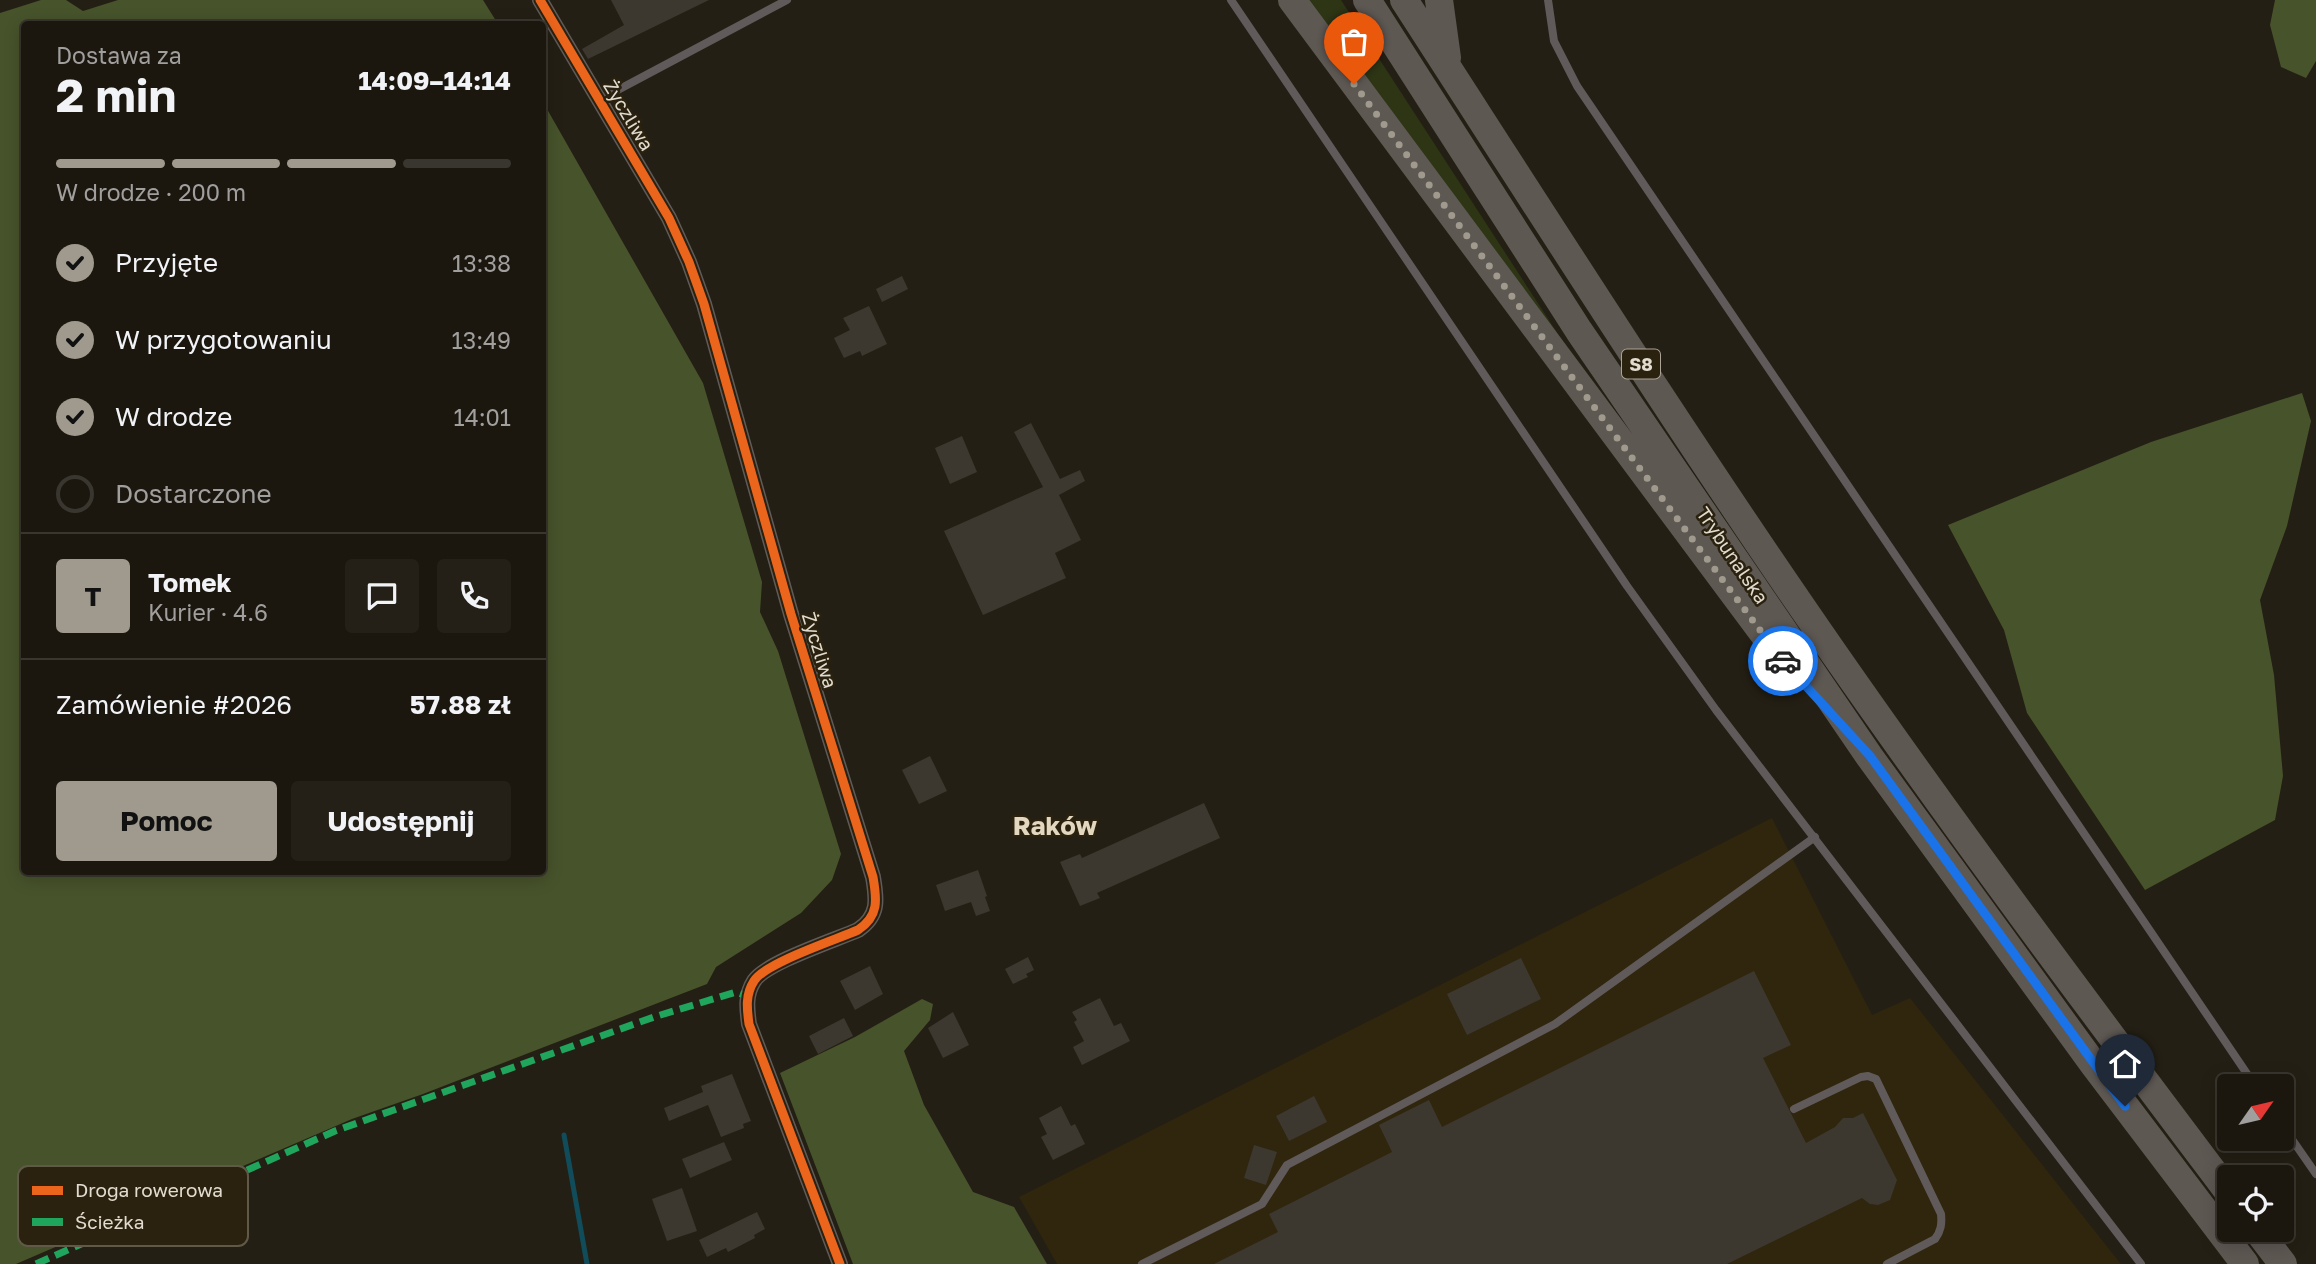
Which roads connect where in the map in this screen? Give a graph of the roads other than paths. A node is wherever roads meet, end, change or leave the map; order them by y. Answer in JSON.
{"nodes":[{"id":1,"x":540,"y":0,"type":"edge"},
{"id":2,"x":787,"y":0,"type":"edge"},
{"id":3,"x":1231,"y":0,"type":"edge"},
{"id":4,"x":1292,"y":0,"type":"edge"},
{"id":5,"x":1367,"y":0,"type":"edge"},
{"id":6,"x":1404,"y":0,"type":"edge"},
{"id":7,"x":1439,"y":0,"type":"edge"},
{"id":8,"x":1548,"y":0,"type":"edge"},
{"id":9,"x":1452,"y":74,"type":"junction"},
{"id":10,"x":599,"y":100,"type":"junction"},
{"id":11,"x":1870,"y":756,"type":"junction"},
{"id":12,"x":1815,"y":837,"type":"junction"},
{"id":13,"x":2247,"y":1074,"type":"edge"},
{"id":14,"x":1794,"y":1109,"type":"dead end"},
{"id":15,"x":2294,"y":1142,"type":"edge"},
{"id":16,"x":2316,"y":1174,"type":"edge"},
{"id":17,"x":2217,"y":1177,"type":"edge"},
{"id":18,"x":2266,"y":1242,"type":"edge"},
{"id":19,"x":840,"y":1264,"type":"edge"},
{"id":20,"x":1142,"y":1264,"type":"edge"},
{"id":21,"x":1886,"y":1264,"type":"edge"},
{"id":22,"x":2141,"y":1264,"type":"edge"},
{"id":23,"x":2245,"y":1264,"type":"edge"},
{"id":24,"x":2283,"y":1264,"type":"edge"}],
"edges":[{"from":1,"to":10,"type":"street","name":"Życzliwa"},
{"from":2,"to":10,"type":"lane"},
{"from":3,"to":12,"type":"lane"},
{"from":4,"to":11,"type":"highway"},
{"from":5,"to":11,"type":"highway","name":"Trybunalska","number":"S8"},
{"from":6,"to":9,"type":"highway","number":"S8"},
{"from":7,"to":9,"type":"highway"},
{"from":8,"to":13,"type":"lane"},
{"from":9,"to":17,"type":"highway","name":"Trybunalska","number":"S8"},
{"from":10,"to":19,"type":"street","name":"Życzliwa"},
{"from":11,"to":23,"type":"highway","name":"Trybunalska","number":"S8"},
{"from":12,"to":20,"type":"lane"},
{"from":12,"to":22,"type":"lane"},
{"from":14,"to":21,"type":"lane"},
{"from":15,"to":16,"type":"lane"},
{"from":18,"to":24,"type":"highway"}]}
